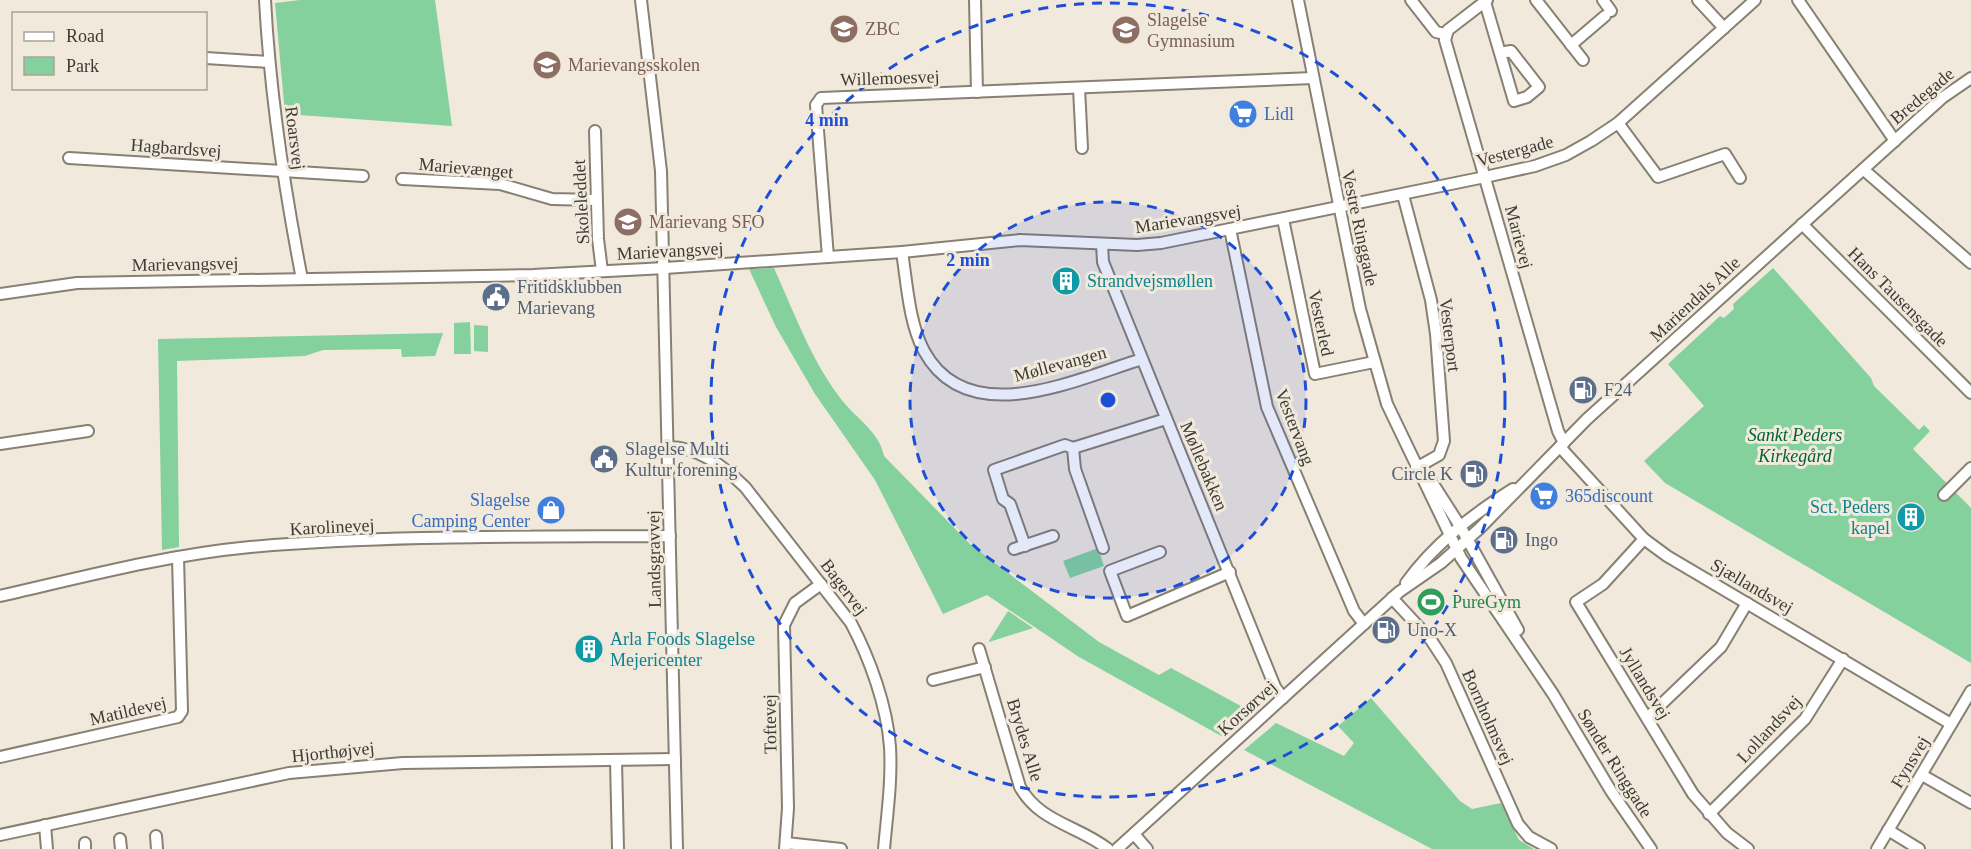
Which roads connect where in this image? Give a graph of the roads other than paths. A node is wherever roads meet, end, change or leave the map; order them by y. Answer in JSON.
{"nodes":[{"id":1,"x":266,"y":0,"type":"edge"},
{"id":2,"x":641,"y":0,"type":"edge"},
{"id":3,"x":975,"y":0,"type":"edge"},
{"id":4,"x":1298,"y":0,"type":"edge"},
{"id":5,"x":1411,"y":0,"type":"edge"},
{"id":6,"x":1536,"y":0,"type":"edge"},
{"id":7,"x":1603,"y":0,"type":"edge"},
{"id":8,"x":1698,"y":0,"type":"edge"},
{"id":9,"x":1755,"y":0,"type":"edge"},
{"id":10,"x":1798,"y":0,"type":"edge"},
{"id":11,"x":1480,"y":2,"type":"edge"},
{"id":12,"x":1724,"y":28,"type":"junction"},
{"id":13,"x":1445,"y":37,"type":"junction"},
{"id":14,"x":1571,"y":45,"type":"junction"},
{"id":15,"x":1500,"y":53,"type":"junction"},
{"id":16,"x":207,"y":58,"type":"edge"},
{"id":17,"x":1583,"y":60,"type":"dead end"},
{"id":18,"x":268,"y":62,"type":"junction"},
{"id":19,"x":1313,"y":78,"type":"junction"},
{"id":20,"x":1971,"y":78,"type":"edge"},
{"id":21,"x":1079,"y":88,"type":"junction"},
{"id":22,"x":977,"y":92,"type":"junction"},
{"id":23,"x":1618,"y":123,"type":"junction"},
{"id":24,"x":595,"y":131,"type":"dead end"},
{"id":25,"x":1894,"y":141,"type":"junction"},
{"id":26,"x":1082,"y":148,"type":"dead end"},
{"id":27,"x":69,"y":158,"type":"dead end"},
{"id":28,"x":1864,"y":170,"type":"junction"},
{"id":29,"x":282,"y":172,"type":"junction"},
{"id":30,"x":363,"y":176,"type":"dead end"},
{"id":31,"x":1485,"y":177,"type":"junction"},
{"id":32,"x":1740,"y":178,"type":"dead end"},
{"id":33,"x":402,"y":179,"type":"dead end"},
{"id":34,"x":1403,"y":195,"type":"junction"},
{"id":35,"x":596,"y":200,"type":"junction"},
{"id":36,"x":1338,"y":208,"type":"junction"},
{"id":37,"x":1283,"y":219,"type":"junction"},
{"id":38,"x":1802,"y":224,"type":"junction"},
{"id":39,"x":1230,"y":229,"type":"junction"},
{"id":40,"x":1102,"y":244,"type":"junction"},
{"id":41,"x":902,"y":252,"type":"junction"},
{"id":42,"x":828,"y":257,"type":"junction"},
{"id":43,"x":1971,"y":263,"type":"edge"},
{"id":44,"x":665,"y":268,"type":"junction"},
{"id":45,"x":602,"y":271,"type":"junction"},
{"id":46,"x":302,"y":279,"type":"junction"},
{"id":47,"x":0,"y":294,"type":"edge"},
{"id":48,"x":1142,"y":359,"type":"junction"},
{"id":49,"x":1374,"y":362,"type":"junction"},
{"id":50,"x":1971,"y":393,"type":"edge"},
{"id":51,"x":1166,"y":419,"type":"junction"},
{"id":52,"x":88,"y":431,"type":"dead end"},
{"id":53,"x":0,"y":444,"type":"edge"},
{"id":54,"x":1562,"y":445,"type":"junction"},
{"id":55,"x":668,"y":447,"type":"junction"},
{"id":56,"x":1073,"y":448,"type":"junction"},
{"id":57,"x":1419,"y":467,"type":"junction"},
{"id":58,"x":1971,"y":468,"type":"edge"},
{"id":59,"x":1944,"y":495,"type":"dead end"},
{"id":60,"x":670,"y":536,"type":"junction"},
{"id":61,"x":1053,"y":536,"type":"dead end"},
{"id":62,"x":1458,"y":538,"type":"junction"},
{"id":63,"x":1644,"y":539,"type":"junction"},
{"id":64,"x":1102,"y":548,"type":"dead end"},
{"id":65,"x":1160,"y":552,"type":"dead end"},
{"id":66,"x":178,"y":557,"type":"junction"},
{"id":67,"x":1230,"y":572,"type":"junction"},
{"id":68,"x":821,"y":584,"type":"junction"},
{"id":69,"x":1396,"y":595,"type":"junction"},
{"id":70,"x":0,"y":596,"type":"edge"},
{"id":71,"x":1747,"y":603,"type":"junction"},
{"id":72,"x":1364,"y":624,"type":"junction"},
{"id":73,"x":980,"y":649,"type":"dead end"},
{"id":74,"x":1843,"y":659,"type":"junction"},
{"id":75,"x":985,"y":667,"type":"junction"},
{"id":76,"x":933,"y":680,"type":"dead end"},
{"id":77,"x":1971,"y":691,"type":"edge"},
{"id":78,"x":1552,"y":694,"type":"junction"},
{"id":79,"x":1283,"y":698,"type":"junction"},
{"id":80,"x":1647,"y":718,"type":"junction"},
{"id":81,"x":1951,"y":724,"type":"junction"},
{"id":82,"x":0,"y":758,"type":"edge"},
{"id":83,"x":675,"y":759,"type":"junction"},
{"id":84,"x":616,"y":760,"type":"junction"},
{"id":85,"x":1922,"y":775,"type":"junction"},
{"id":86,"x":1971,"y":803,"type":"edge"},
{"id":87,"x":1709,"y":814,"type":"junction"},
{"id":88,"x":45,"y":825,"type":"junction"},
{"id":89,"x":1888,"y":830,"type":"junction"},
{"id":90,"x":1134,"y":834,"type":"junction"},
{"id":91,"x":0,"y":835,"type":"edge"},
{"id":92,"x":156,"y":836,"type":"dead end"},
{"id":93,"x":786,"y":846,"type":"edge"},
{"id":94,"x":47,"y":849,"type":"edge"},
{"id":95,"x":157,"y":849,"type":"edge"},
{"id":96,"x":618,"y":849,"type":"edge"},
{"id":97,"x":677,"y":849,"type":"edge"},
{"id":98,"x":841,"y":849,"type":"edge"},
{"id":99,"x":884,"y":849,"type":"edge"},
{"id":100,"x":1108,"y":849,"type":"edge"},
{"id":101,"x":1117,"y":849,"type":"edge"},
{"id":102,"x":1147,"y":849,"type":"edge"},
{"id":103,"x":1551,"y":849,"type":"edge"},
{"id":104,"x":1651,"y":849,"type":"edge"},
{"id":105,"x":1748,"y":849,"type":"edge"},
{"id":106,"x":1877,"y":849,"type":"edge"},
{"id":107,"x":1919,"y":849,"type":"edge"}],
"edges":[{"from":1,"to":18,"type":"street","name":"Roarsvej"},
{"from":2,"to":44,"type":"street","name":"Landsgravvej"},
{"from":3,"to":22,"type":"street"},
{"from":4,"to":19,"type":"street","name":"Vestre Ringgade"},
{"from":5,"to":13,"type":"street"},
{"from":6,"to":14,"type":"street"},
{"from":7,"to":14,"type":"street"},
{"from":8,"to":12,"type":"street"},
{"from":9,"to":12,"type":"street","name":"Vestergade"},
{"from":10,"to":25,"type":"street"},
{"from":11,"to":13,"type":"street"},
{"from":11,"to":15,"type":"street"},
{"from":12,"to":23,"type":"street","name":"Vestergade"},
{"from":13,"to":31,"type":"street","name":"Marievej"},
{"from":14,"to":17,"type":"street"},
{"from":15,"to":15,"type":"street"},
{"from":16,"to":18,"type":"street"},
{"from":18,"to":29,"type":"street","name":"Roarsvej"},
{"from":19,"to":21,"type":"street","name":"Willemoesvej"},
{"from":19,"to":36,"type":"street","name":"Vestre Ringgade"},
{"from":20,"to":25,"type":"street","name":"Bredegade"},
{"from":21,"to":22,"type":"street","name":"Willemoesvej"},
{"from":21,"to":26,"type":"street"},
{"from":22,"to":42,"type":"street","name":"Willemoesvej"},
{"from":23,"to":31,"type":"street","name":"Vestergade"},
{"from":23,"to":32,"type":"street"},
{"from":24,"to":35,"type":"street","name":"Skoleleddet"},
{"from":25,"to":28,"type":"street","name":"Mariendals Alle"},
{"from":27,"to":29,"type":"street","name":"Hagbardsvej"},
{"from":28,"to":38,"type":"street","name":"Mariendals Alle"},
{"from":28,"to":43,"type":"street"},
{"from":29,"to":30,"type":"street","name":"Hagbardsvej"},
{"from":29,"to":46,"type":"street","name":"Roarsvej"},
{"from":31,"to":34,"type":"street","name":"Vestergade"},
{"from":31,"to":54,"type":"street","name":"Marievej"},
{"from":33,"to":35,"type":"street","name":"Marievænget"},
{"from":34,"to":36,"type":"street","name":"Vestergade"},
{"from":34,"to":57,"type":"street","name":"Vesterport"},
{"from":35,"to":45,"type":"street","name":"Skoleleddet"},
{"from":36,"to":37,"type":"street","name":"Marievangsvej"},
{"from":36,"to":49,"type":"street","name":"Vestre Ringgade"},
{"from":37,"to":39,"type":"street","name":"Marievangsvej"},
{"from":37,"to":49,"type":"street","name":"Vesterled"},
{"from":38,"to":50,"type":"street","name":"Hans Tausensgade"},
{"from":38,"to":54,"type":"street","name":"Mariendals Alle"},
{"from":39,"to":40,"type":"street","name":"Marievangsvej"},
{"from":39,"to":72,"type":"street","name":"Vestervang"},
{"from":40,"to":41,"type":"street","name":"Marievangsvej"},
{"from":40,"to":48,"type":"street","name":"Møllebakken"},
{"from":41,"to":42,"type":"street","name":"Marievangsvej"},
{"from":41,"to":48,"type":"street","name":"Møllevangen"},
{"from":42,"to":44,"type":"street","name":"Marievangsvej"},
{"from":44,"to":45,"type":"street","name":"Marievangsvej"},
{"from":44,"to":55,"type":"street","name":"Landsgravvej"},
{"from":45,"to":46,"type":"street","name":"Marievangsvej"},
{"from":46,"to":47,"type":"street","name":"Marievangsvej"},
{"from":48,"to":51,"type":"street","name":"Møllebakken"},
{"from":49,"to":57,"type":"street","name":"Vestre Ringgade"},
{"from":51,"to":56,"type":"street"},
{"from":51,"to":67,"type":"street","name":"Møllebakken"},
{"from":52,"to":53,"type":"street"},
{"from":54,"to":62,"type":"street","name":"Mariendals Alle"},
{"from":54,"to":63,"type":"street","name":"Sjællandsvej"},
{"from":55,"to":60,"type":"street","name":"Landsgravvej"},
{"from":55,"to":68,"type":"street","name":"Bagervej"},
{"from":56,"to":61,"type":"street"},
{"from":56,"to":64,"type":"street"},
{"from":57,"to":62,"type":"street","name":"Vestre Ringgade"},
{"from":57,"to":62,"type":"street","name":"Vestre Ringgade"},
{"from":58,"to":59,"type":"street"},
{"from":60,"to":66,"type":"street","name":"Karolinevej"},
{"from":60,"to":83,"type":"street","name":"Landsgravvej"},
{"from":62,"to":69,"type":"street","name":"Mariendals Alle"},
{"from":62,"to":78,"type":"street","name":"Sønder Ringgade"},
{"from":62,"to":78,"type":"street","name":"Sønder Ringgade"},
{"from":63,"to":71,"type":"street","name":"Sjællandsvej"},
{"from":63,"to":80,"type":"street","name":"Jyllandsvej"},
{"from":65,"to":67,"type":"street"},
{"from":66,"to":70,"type":"street","name":"Karolinevej"},
{"from":66,"to":82,"type":"street","name":"Matildevej"},
{"from":67,"to":79,"type":"street","name":"Møllebakken"},
{"from":68,"to":93,"type":"street","name":"Toftevej"},
{"from":68,"to":99,"type":"street","name":"Bagervej"},
{"from":69,"to":72,"type":"street","name":"Korsørvej"},
{"from":69,"to":103,"type":"street","name":"Bornholmsvej"},
{"from":71,"to":74,"type":"street","name":"Sjællandsvej"},
{"from":71,"to":80,"type":"street"},
{"from":72,"to":79,"type":"street","name":"Korsørvej"},
{"from":73,"to":75,"type":"street","name":"Brydes Alle"},
{"from":74,"to":81,"type":"street","name":"Sjællandsvej"},
{"from":74,"to":87,"type":"street","name":"Lollandsvej"},
{"from":75,"to":76,"type":"street"},
{"from":75,"to":100,"type":"street","name":"Brydes Alle"},
{"from":77,"to":81,"type":"street","name":"Fynsvej"},
{"from":78,"to":104,"type":"street","name":"Sønder Ringgade"},
{"from":79,"to":90,"type":"street","name":"Korsørvej"},
{"from":80,"to":87,"type":"street","name":"Jyllandsvej"},
{"from":81,"to":85,"type":"street","name":"Fynsvej"},
{"from":83,"to":84,"type":"street","name":"Hjorthøjvej"},
{"from":83,"to":97,"type":"street","name":"Landsgravvej"},
{"from":84,"to":88,"type":"street","name":"Hjorthøjvej"},
{"from":84,"to":96,"type":"street"},
{"from":85,"to":86,"type":"street"},
{"from":85,"to":89,"type":"street","name":"Fynsvej"},
{"from":87,"to":105,"type":"street","name":"Jyllandsvej"},
{"from":88,"to":91,"type":"street","name":"Hjorthøjvej"},
{"from":88,"to":94,"type":"street"},
{"from":89,"to":106,"type":"street","name":"Fynsvej"},
{"from":89,"to":107,"type":"street"},
{"from":90,"to":101,"type":"street","name":"Korsørvej"},
{"from":90,"to":102,"type":"street"},
{"from":92,"to":95,"type":"street"},
{"from":93,"to":98,"type":"street","name":"Toftevej"}]}
